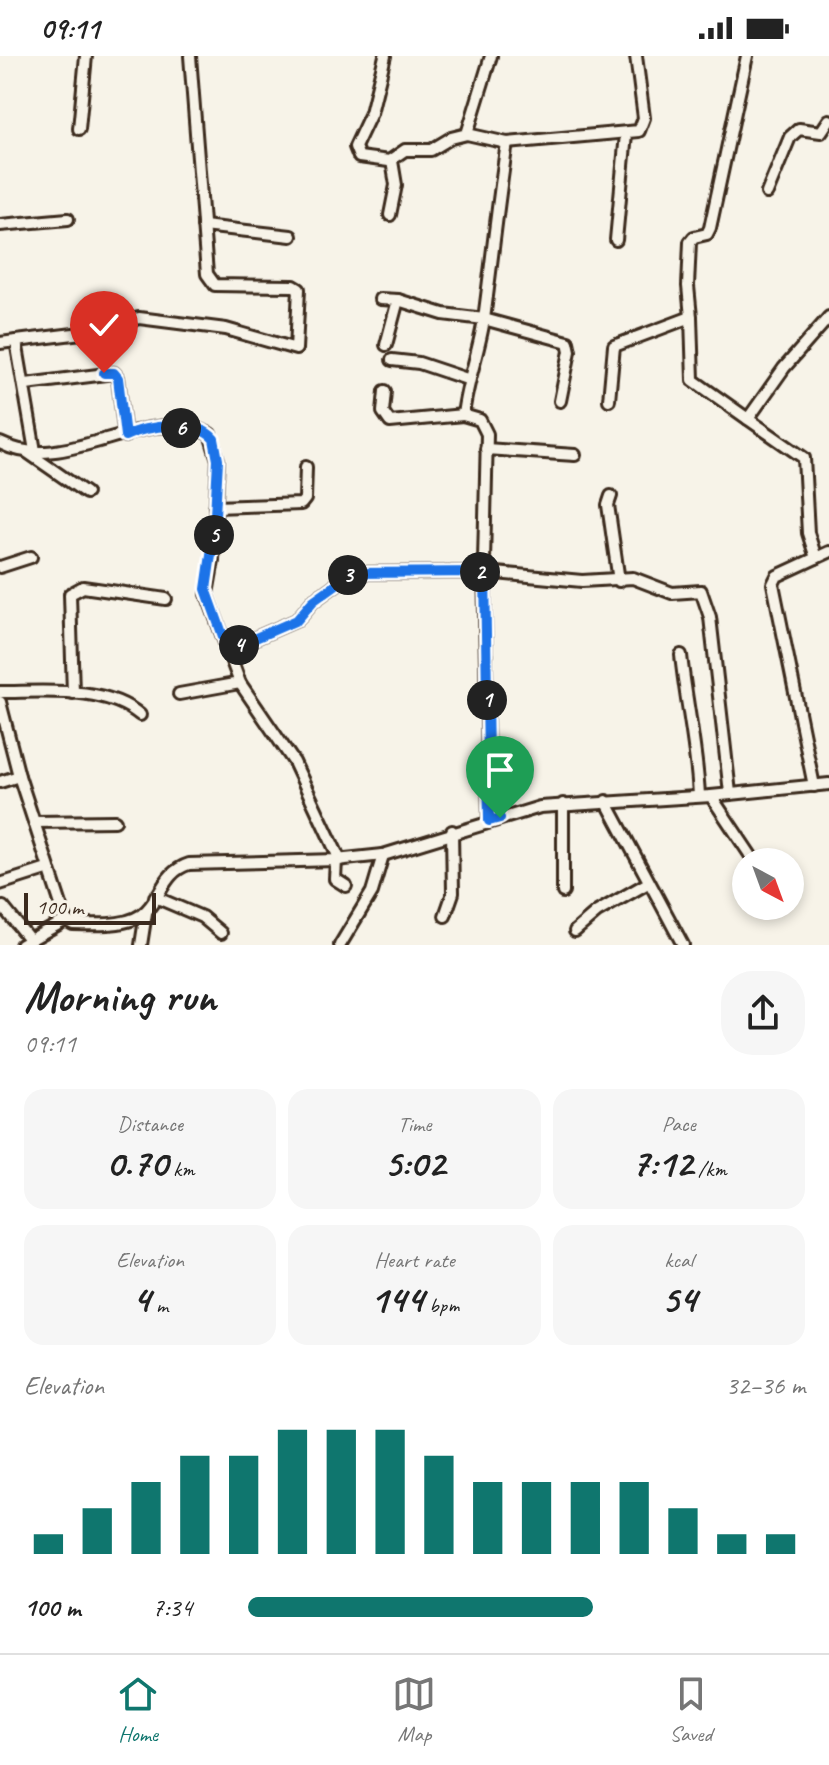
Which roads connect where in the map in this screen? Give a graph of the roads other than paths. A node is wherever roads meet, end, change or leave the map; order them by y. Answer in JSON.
{"nodes":[{"id":1,"x":86,"y":56,"type":"edge"},
{"id":2,"x":190,"y":56,"type":"edge"},
{"id":3,"x":385,"y":56,"type":"edge"},
{"id":4,"x":491,"y":56,"type":"edge"},
{"id":5,"x":636,"y":56,"type":"edge"},
{"id":6,"x":747,"y":56,"type":"edge"},
{"id":7,"x":829,"y":120,"type":"edge"},
{"id":8,"x":79,"y":129,"type":"dead end"},
{"id":9,"x":467,"y":134,"type":"junction"},
{"id":10,"x":626,"y":134,"type":"junction"},
{"id":11,"x":507,"y":143,"type":"junction"},
{"id":12,"x":392,"y":161,"type":"junction"},
{"id":13,"x":767,"y":193,"type":"dead end"},
{"id":14,"x":390,"y":215,"type":"dead end"},
{"id":15,"x":68,"y":219,"type":"dead end"},
{"id":16,"x":0,"y":225,"type":"edge"},
{"id":17,"x":203,"y":226,"type":"junction"},
{"id":18,"x":291,"y":236,"type":"dead end"},
{"id":19,"x":616,"y":240,"type":"dead end"},
{"id":20,"x":380,"y":299,"type":"dead end"},
{"id":21,"x":398,"y":300,"type":"junction"},
{"id":22,"x":691,"y":317,"type":"junction"},
{"id":23,"x":829,"y":317,"type":"edge"},
{"id":24,"x":484,"y":319,"type":"junction"},
{"id":25,"x":16,"y":341,"type":"junction"},
{"id":26,"x":0,"y":343,"type":"edge"},
{"id":27,"x":386,"y":345,"type":"dead end"},
{"id":28,"x":392,"y":360,"type":"dead end"},
{"id":29,"x":467,"y":379,"type":"junction"},
{"id":30,"x":26,"y":384,"type":"junction"},
{"id":31,"x":385,"y":391,"type":"dead end"},
{"id":32,"x":609,"y":400,"type":"dead end"},
{"id":33,"x":560,"y":401,"type":"dead end"},
{"id":34,"x":463,"y":415,"type":"junction"},
{"id":35,"x":748,"y":419,"type":"junction"},
{"id":36,"x":125,"y":436,"type":"junction"},
{"id":37,"x":0,"y":443,"type":"edge"},
{"id":38,"x":486,"y":449,"type":"junction"},
{"id":39,"x":31,"y":452,"type":"junction"},
{"id":40,"x":575,"y":455,"type":"dead end"},
{"id":41,"x":306,"y":467,"type":"dead end"},
{"id":42,"x":86,"y":493,"type":"dead end"},
{"id":43,"x":611,"y":496,"type":"dead end"},
{"id":44,"x":215,"y":507,"type":"junction"},
{"id":45,"x":829,"y":552,"type":"edge"},
{"id":46,"x":31,"y":557,"type":"dead end"},
{"id":47,"x":816,"y":558,"type":"junction"},
{"id":48,"x":0,"y":567,"type":"edge"},
{"id":49,"x":485,"y":572,"type":"junction"},
{"id":50,"x":619,"y":581,"type":"junction"},
{"id":51,"x":166,"y":599,"type":"dead end"},
{"id":52,"x":228,"y":650,"type":"junction"},
{"id":53,"x":681,"y":655,"type":"dead end"},
{"id":54,"x":240,"y":683,"type":"junction"},
{"id":55,"x":0,"y":692,"type":"edge"},
{"id":56,"x":73,"y":693,"type":"junction"},
{"id":57,"x":179,"y":694,"type":"dead end"},
{"id":58,"x":0,"y":702,"type":"edge"},
{"id":59,"x":140,"y":715,"type":"dead end"},
{"id":60,"x":19,"y":776,"type":"junction"},
{"id":61,"x":0,"y":782,"type":"edge"},
{"id":62,"x":829,"y":784,"type":"edge"},
{"id":63,"x":814,"y":786,"type":"junction"},
{"id":64,"x":730,"y":793,"type":"junction"},
{"id":65,"x":705,"y":796,"type":"junction"},
{"id":66,"x":606,"y":801,"type":"junction"},
{"id":67,"x":563,"y":804,"type":"junction"},
{"id":68,"x":115,"y":821,"type":"dead end"},
{"id":69,"x":489,"y":821,"type":"junction"},
{"id":70,"x":34,"y":822,"type":"junction"},
{"id":71,"x":452,"y":831,"type":"junction"},
{"id":72,"x":744,"y":848,"type":"edge"},
{"id":73,"x":383,"y":855,"type":"junction"},
{"id":74,"x":338,"y":860,"type":"junction"},
{"id":75,"x":47,"y":869,"type":"junction"},
{"id":76,"x":648,"y":883,"type":"junction"},
{"id":77,"x":0,"y":884,"type":"edge"},
{"id":78,"x":346,"y":886,"type":"dead end"},
{"id":79,"x":563,"y":892,"type":"dead end"},
{"id":80,"x":155,"y":897,"type":"junction"},
{"id":81,"x":3,"y":907,"type":"dead end"},
{"id":82,"x":146,"y":913,"type":"junction"},
{"id":83,"x":445,"y":916,"type":"dead end"},
{"id":84,"x":66,"y":920,"type":"junction"},
{"id":85,"x":575,"y":931,"type":"dead end"},
{"id":86,"x":221,"y":933,"type":"dead end"},
{"id":87,"x":25,"y":942,"type":"edge"},
{"id":88,"x":141,"y":945,"type":"edge"},
{"id":89,"x":340,"y":945,"type":"edge"},
{"id":90,"x":683,"y":945,"type":"edge"}],
"edges":[{"from":1,"to":8,"type":"street"},
{"from":2,"to":17,"type":"street"},
{"from":3,"to":12,"type":"street"},
{"from":4,"to":9,"type":"street"},
{"from":5,"to":10,"type":"street"},
{"from":6,"to":22,"type":"street"},
{"from":7,"to":13,"type":"street"},
{"from":9,"to":11,"type":"street"},
{"from":9,"to":12,"type":"street"},
{"from":10,"to":11,"type":"street"},
{"from":10,"to":19,"type":"street"},
{"from":11,"to":24,"type":"street"},
{"from":12,"to":14,"type":"street"},
{"from":15,"to":16,"type":"street"},
{"from":17,"to":18,"type":"street"},
{"from":17,"to":25,"type":"street"},
{"from":20,"to":21,"type":"street"},
{"from":21,"to":24,"type":"street"},
{"from":21,"to":27,"type":"street"},
{"from":22,"to":32,"type":"street"},
{"from":22,"to":35,"type":"street"},
{"from":23,"to":35,"type":"street"},
{"from":24,"to":29,"type":"street"},
{"from":24,"to":33,"type":"street"},
{"from":25,"to":26,"type":"street"},
{"from":25,"to":30,"type":"street"},
{"from":28,"to":29,"type":"street"},
{"from":29,"to":34,"type":"street"},
{"from":30,"to":36,"type":"street"},
{"from":30,"to":39,"type":"street"},
{"from":31,"to":34,"type":"street"},
{"from":34,"to":38,"type":"street"},
{"from":35,"to":47,"type":"street"},
{"from":36,"to":39,"type":"street"},
{"from":36,"to":44,"type":"street"},
{"from":37,"to":39,"type":"street"},
{"from":38,"to":40,"type":"street"},
{"from":38,"to":49,"type":"street"},
{"from":39,"to":42,"type":"street"},
{"from":41,"to":44,"type":"street"},
{"from":43,"to":50,"type":"street"},
{"from":44,"to":52,"type":"street"},
{"from":45,"to":47,"type":"street"},
{"from":46,"to":48,"type":"street"},
{"from":47,"to":63,"type":"street"},
{"from":49,"to":50,"type":"street"},
{"from":49,"to":52,"type":"street"},
{"from":49,"to":69,"type":"street"},
{"from":50,"to":64,"type":"street"},
{"from":51,"to":56,"type":"street"},
{"from":52,"to":54,"type":"street"},
{"from":53,"to":65,"type":"street"},
{"from":54,"to":57,"type":"street"},
{"from":54,"to":74,"type":"street"},
{"from":55,"to":56,"type":"street"},
{"from":56,"to":59,"type":"street"},
{"from":58,"to":60,"type":"street"},
{"from":60,"to":61,"type":"street"},
{"from":60,"to":70,"type":"street"},
{"from":62,"to":63,"type":"street"},
{"from":63,"to":64,"type":"street"},
{"from":64,"to":65,"type":"street"},
{"from":65,"to":66,"type":"street"},
{"from":65,"to":72,"type":"street"},
{"from":66,"to":67,"type":"street"},
{"from":66,"to":76,"type":"street"},
{"from":67,"to":69,"type":"street"},
{"from":67,"to":79,"type":"street"},
{"from":68,"to":70,"type":"street"},
{"from":69,"to":71,"type":"street"},
{"from":70,"to":75,"type":"street"},
{"from":71,"to":73,"type":"street"},
{"from":71,"to":83,"type":"street"},
{"from":73,"to":74,"type":"street"},
{"from":73,"to":89,"type":"street"},
{"from":74,"to":78,"type":"street"},
{"from":74,"to":80,"type":"street"},
{"from":75,"to":77,"type":"street"},
{"from":75,"to":84,"type":"street"},
{"from":76,"to":85,"type":"street"},
{"from":76,"to":90,"type":"street"},
{"from":80,"to":82,"type":"street"},
{"from":80,"to":86,"type":"street"},
{"from":81,"to":87,"type":"street"},
{"from":82,"to":84,"type":"street"},
{"from":82,"to":88,"type":"street"},
{"from":84,"to":87,"type":"street"}]}
